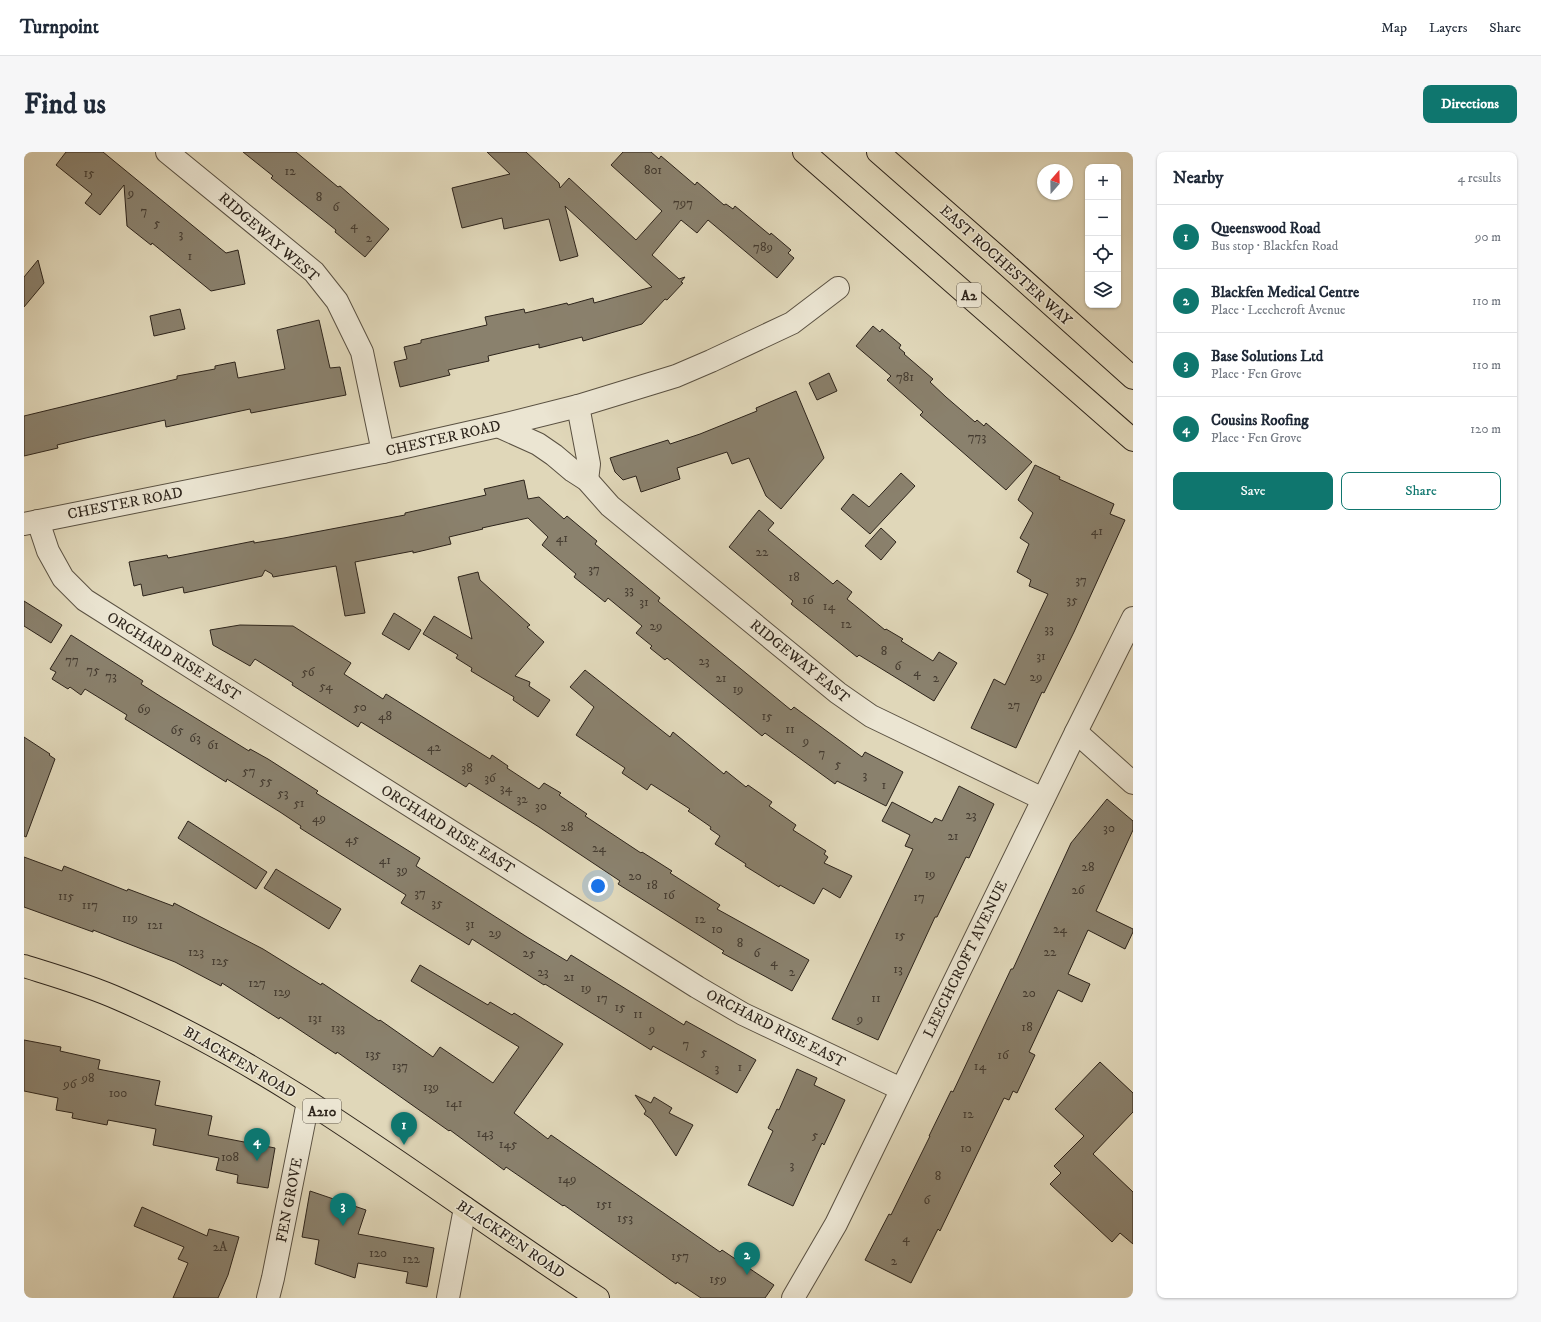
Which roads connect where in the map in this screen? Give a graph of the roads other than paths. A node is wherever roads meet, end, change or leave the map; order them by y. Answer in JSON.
{"nodes":[{"id":1,"x":167,"y":152,"type":"edge"},
{"id":2,"x":804,"y":152,"type":"edge"},
{"id":3,"x":878,"y":152,"type":"edge"},
{"id":4,"x":838,"y":288,"type":"dead end"},
{"id":5,"x":1133,"y":378,"type":"edge"},
{"id":6,"x":578,"y":406,"type":"junction"},
{"id":7,"x":498,"y":426,"type":"junction"},
{"id":8,"x":1133,"y":440,"type":"edge"},
{"id":9,"x":383,"y":452,"type":"junction"},
{"id":10,"x":587,"y":480,"type":"junction"},
{"id":11,"x":31,"y":522,"type":"edge"},
{"id":12,"x":1133,"y":618,"type":"edge"},
{"id":13,"x":1076,"y":732,"type":"junction"},
{"id":14,"x":1133,"y":783,"type":"edge"},
{"id":15,"x":1043,"y":799,"type":"junction"},
{"id":16,"x":24,"y":966,"type":"edge"},
{"id":17,"x":901,"y":1089,"type":"junction"},
{"id":18,"x":308,"y":1102,"type":"junction"},
{"id":19,"x":465,"y":1208,"type":"junction"},
{"id":20,"x":268,"y":1298,"type":"edge"},
{"id":21,"x":448,"y":1298,"type":"edge"},
{"id":22,"x":598,"y":1298,"type":"edge"},
{"id":23,"x":793,"y":1298,"type":"edge"}],
"edges":[{"from":1,"to":9,"type":"street","name":"RIDGEWAY WEST"},
{"from":2,"to":8,"type":"main road","number":"A2"},
{"from":3,"to":5,"type":"main road","name":"EAST ROCHESTER WAY"},
{"from":4,"to":6,"type":"street","name":"CHESTER ROAD"},
{"from":6,"to":7,"type":"street","name":"CHESTER ROAD"},
{"from":6,"to":10,"type":"street"},
{"from":7,"to":9,"type":"street","name":"CHESTER ROAD"},
{"from":7,"to":10,"type":"street","name":"RIDGEWAY EAST"},
{"from":9,"to":11,"type":"street","name":"CHESTER ROAD"},
{"from":10,"to":15,"type":"street","name":"RIDGEWAY EAST"},
{"from":11,"to":17,"type":"street","name":"ORCHARD RISE EAST"},
{"from":12,"to":13,"type":"street","name":"LEECHCROFT AVENUE"},
{"from":13,"to":14,"type":"street"},
{"from":13,"to":15,"type":"street","name":"LEECHCROFT AVENUE"},
{"from":15,"to":17,"type":"street","name":"LEECHCROFT AVENUE"},
{"from":16,"to":18,"type":"main road","name":"BLACKFEN ROAD","number":"A210"},
{"from":17,"to":23,"type":"street","name":"LEECHCROFT AVENUE"},
{"from":18,"to":19,"type":"main road","name":"BLACKFEN ROAD","number":"A210"},
{"from":18,"to":20,"type":"street","name":"FEN GROVE"},
{"from":19,"to":21,"type":"street"},
{"from":19,"to":22,"type":"main road","name":"BLACKFEN ROAD","number":"A210"}]}
